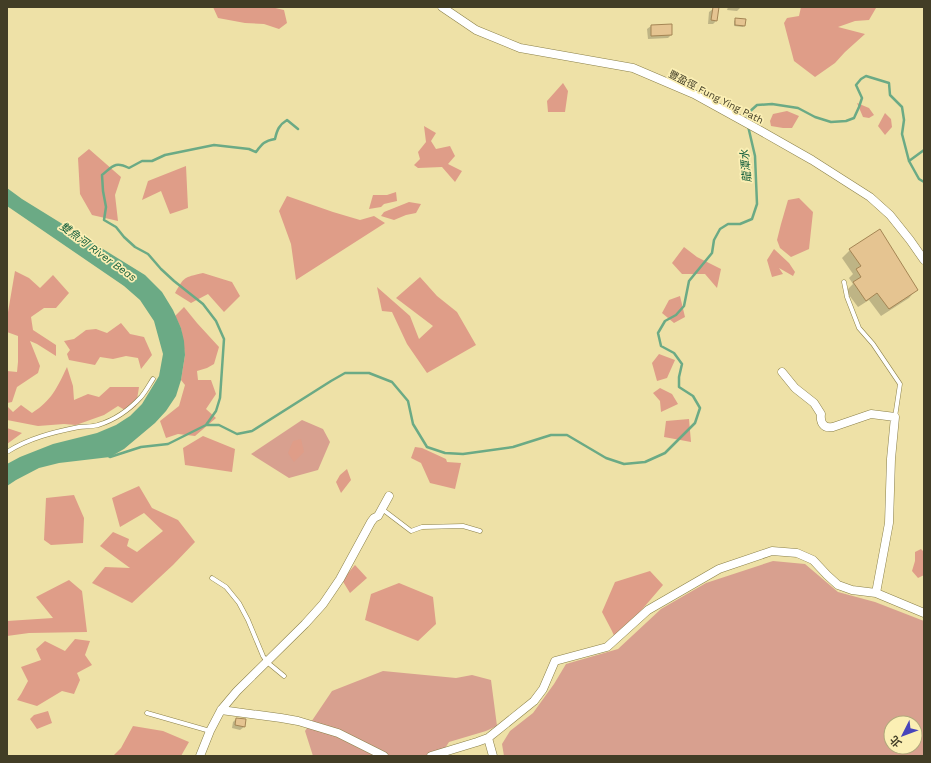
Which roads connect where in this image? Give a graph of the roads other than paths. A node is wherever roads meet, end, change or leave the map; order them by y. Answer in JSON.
{"nodes":[{"id":1,"x":442,"y":7,"type":"edge"},
{"id":2,"x":924,"y":260,"type":"edge"},
{"id":3,"x":844,"y":282,"type":"dead end"},
{"id":4,"x":782,"y":372,"type":"dead end"},
{"id":5,"x":153,"y":379,"type":"dead end"},
{"id":6,"x":895,"y":417,"type":"junction"},
{"id":7,"x":7,"y":452,"type":"edge"},
{"id":8,"x":389,"y":496,"type":"dead end"},
{"id":9,"x":382,"y":509,"type":"junction"},
{"id":10,"x":480,"y":531,"type":"dead end"},
{"id":11,"x":212,"y":578,"type":"dead end"},
{"id":12,"x":876,"y":594,"type":"junction"},
{"id":13,"x":924,"y":614,"type":"edge"},
{"id":14,"x":267,"y":662,"type":"junction"},
{"id":15,"x":284,"y":676,"type":"dead end"},
{"id":16,"x":221,"y":710,"type":"junction"},
{"id":17,"x":147,"y":713,"type":"dead end"},
{"id":18,"x":210,"y":731,"type":"junction"},
{"id":19,"x":488,"y":738,"type":"junction"},
{"id":20,"x":200,"y":756,"type":"edge"},
{"id":21,"x":384,"y":756,"type":"edge"},
{"id":22,"x":431,"y":756,"type":"edge"},
{"id":23,"x":493,"y":756,"type":"edge"}],
"edges":[{"from":1,"to":2,"type":"street","name":"豐盈徑 Fung Ying Path"},
{"from":3,"to":6,"type":"lane"},
{"from":4,"to":6,"type":"street"},
{"from":5,"to":7,"type":"lane"},
{"from":6,"to":12,"type":"street"},
{"from":8,"to":9,"type":"street"},
{"from":9,"to":10,"type":"lane"},
{"from":9,"to":14,"type":"street"},
{"from":11,"to":14,"type":"lane"},
{"from":12,"to":13,"type":"street"},
{"from":12,"to":19,"type":"street"},
{"from":14,"to":15,"type":"lane"},
{"from":14,"to":16,"type":"street"},
{"from":16,"to":18,"type":"street"},
{"from":16,"to":21,"type":"street"},
{"from":17,"to":18,"type":"lane"},
{"from":18,"to":20,"type":"street"},
{"from":19,"to":22,"type":"street"},
{"from":19,"to":23,"type":"street"}]}
